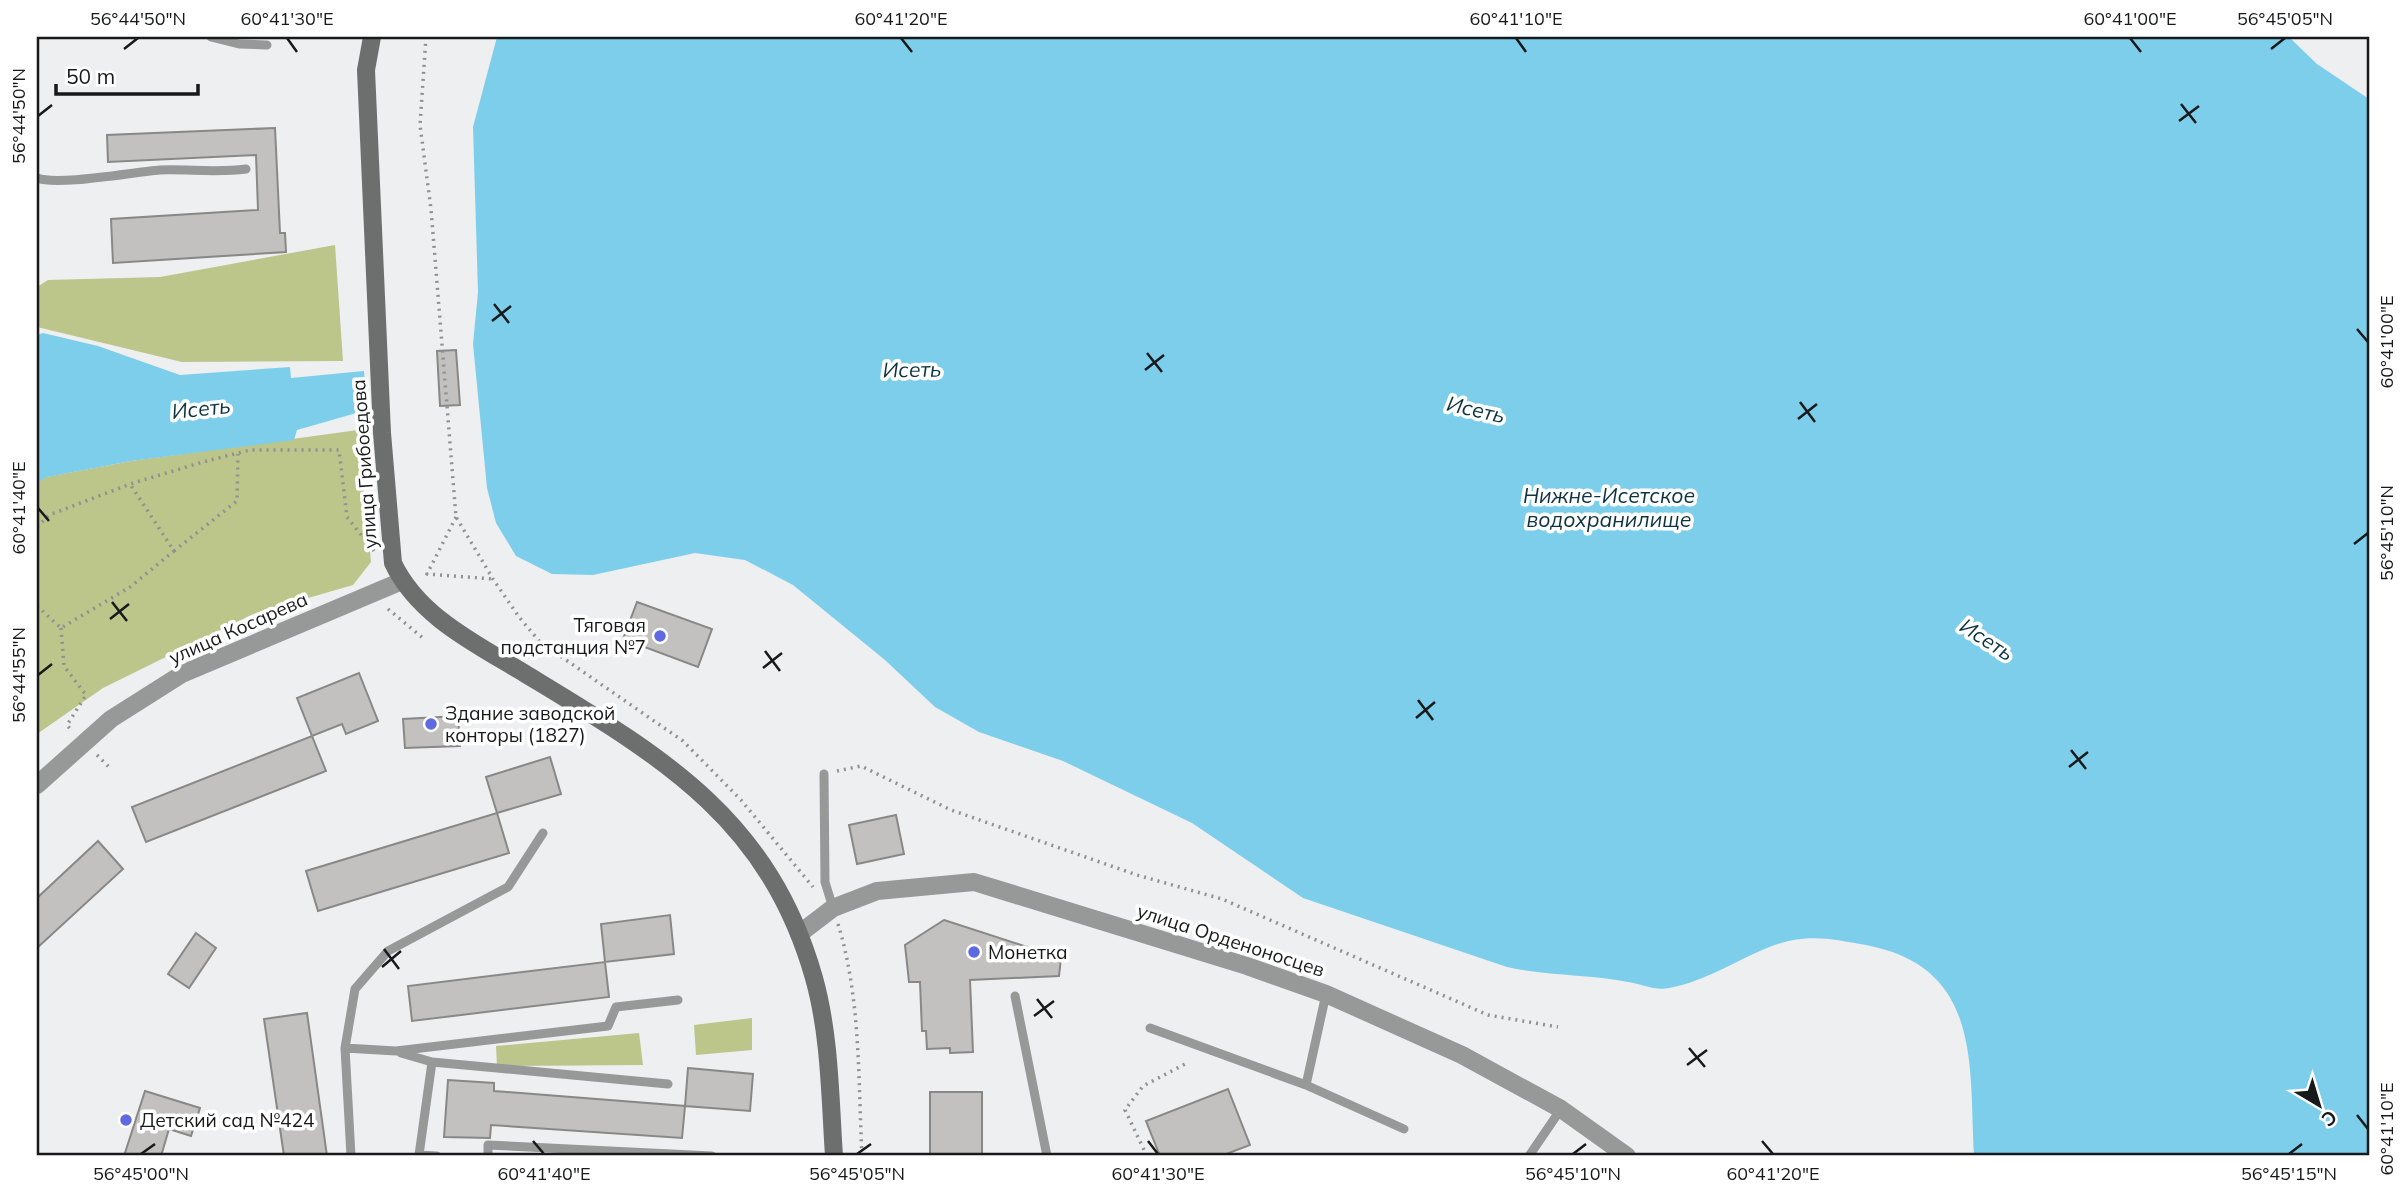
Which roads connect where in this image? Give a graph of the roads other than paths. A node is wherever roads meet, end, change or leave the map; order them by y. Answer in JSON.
{"nodes":[{"id":1,"x":211,"y":37,"type":"edge"},
{"id":2,"x":372,"y":37,"type":"edge"},
{"id":3,"x":267,"y":45,"type":"dead end"},
{"id":4,"x":246,"y":169,"type":"dead end"},
{"id":5,"x":37,"y":178,"type":"edge"},
{"id":6,"x":402,"y":581,"type":"junction"},
{"id":7,"x":824,"y":774,"type":"road end"},
{"id":8,"x":37,"y":785,"type":"edge"},
{"id":9,"x":543,"y":833,"type":"dead end"},
{"id":10,"x":833,"y":908,"type":"junction"},
{"id":11,"x":799,"y":934,"type":"junction"},
{"id":12,"x":1326,"y":994,"type":"junction"},
{"id":13,"x":1015,"y":996,"type":"dead end"},
{"id":14,"x":678,"y":1000,"type":"dead end"},
{"id":15,"x":1150,"y":1028,"type":"dead end"},
{"id":16,"x":345,"y":1048,"type":"junction"},
{"id":17,"x":396,"y":1051,"type":"junction"},
{"id":18,"x":432,"y":1062,"type":"junction"},
{"id":19,"x":668,"y":1084,"type":"dead end"},
{"id":20,"x":1307,"y":1085,"type":"junction"},
{"id":21,"x":1561,"y":1109,"type":"junction"},
{"id":22,"x":1404,"y":1129,"type":"dead end"},
{"id":23,"x":351,"y":1156,"type":"edge"},
{"id":24,"x":419,"y":1156,"type":"edge"},
{"id":25,"x":437,"y":1156,"type":"edge"},
{"id":26,"x":488,"y":1156,"type":"edge"},
{"id":27,"x":712,"y":1156,"type":"edge"},
{"id":28,"x":834,"y":1156,"type":"edge"},
{"id":29,"x":1047,"y":1156,"type":"edge"},
{"id":30,"x":1529,"y":1156,"type":"edge"},
{"id":31,"x":1627,"y":1156,"type":"edge"}],
"edges":[{"from":1,"to":3,"type":"lane"},
{"from":2,"to":6,"type":"main road","name":"улица Грибоедова"},
{"from":4,"to":5,"type":"lane"},
{"from":6,"to":8,"type":"street","name":"улица Косарева"},
{"from":6,"to":11,"type":"main road","name":"улица Грибоедова"},
{"from":7,"to":10,"type":"lane"},
{"from":9,"to":16,"type":"lane"},
{"from":10,"to":11,"type":"street","name":"улица Орденоносцев"},
{"from":10,"to":12,"type":"street","name":"улица Орденоносцев"},
{"from":11,"to":28,"type":"main road","name":"улица Грибоедова"},
{"from":12,"to":20,"type":"lane"},
{"from":12,"to":21,"type":"street","name":"улица Орденоносцев"},
{"from":13,"to":29,"type":"lane"},
{"from":14,"to":17,"type":"lane"},
{"from":15,"to":20,"type":"lane"},
{"from":16,"to":17,"type":"lane"},
{"from":16,"to":23,"type":"lane"},
{"from":17,"to":18,"type":"lane"},
{"from":18,"to":19,"type":"lane"},
{"from":18,"to":24,"type":"lane"},
{"from":20,"to":22,"type":"lane"},
{"from":21,"to":30,"type":"lane"},
{"from":21,"to":31,"type":"street","name":"улица Орденоносцев"},
{"from":24,"to":25,"type":"lane"},
{"from":26,"to":27,"type":"lane"}]}
